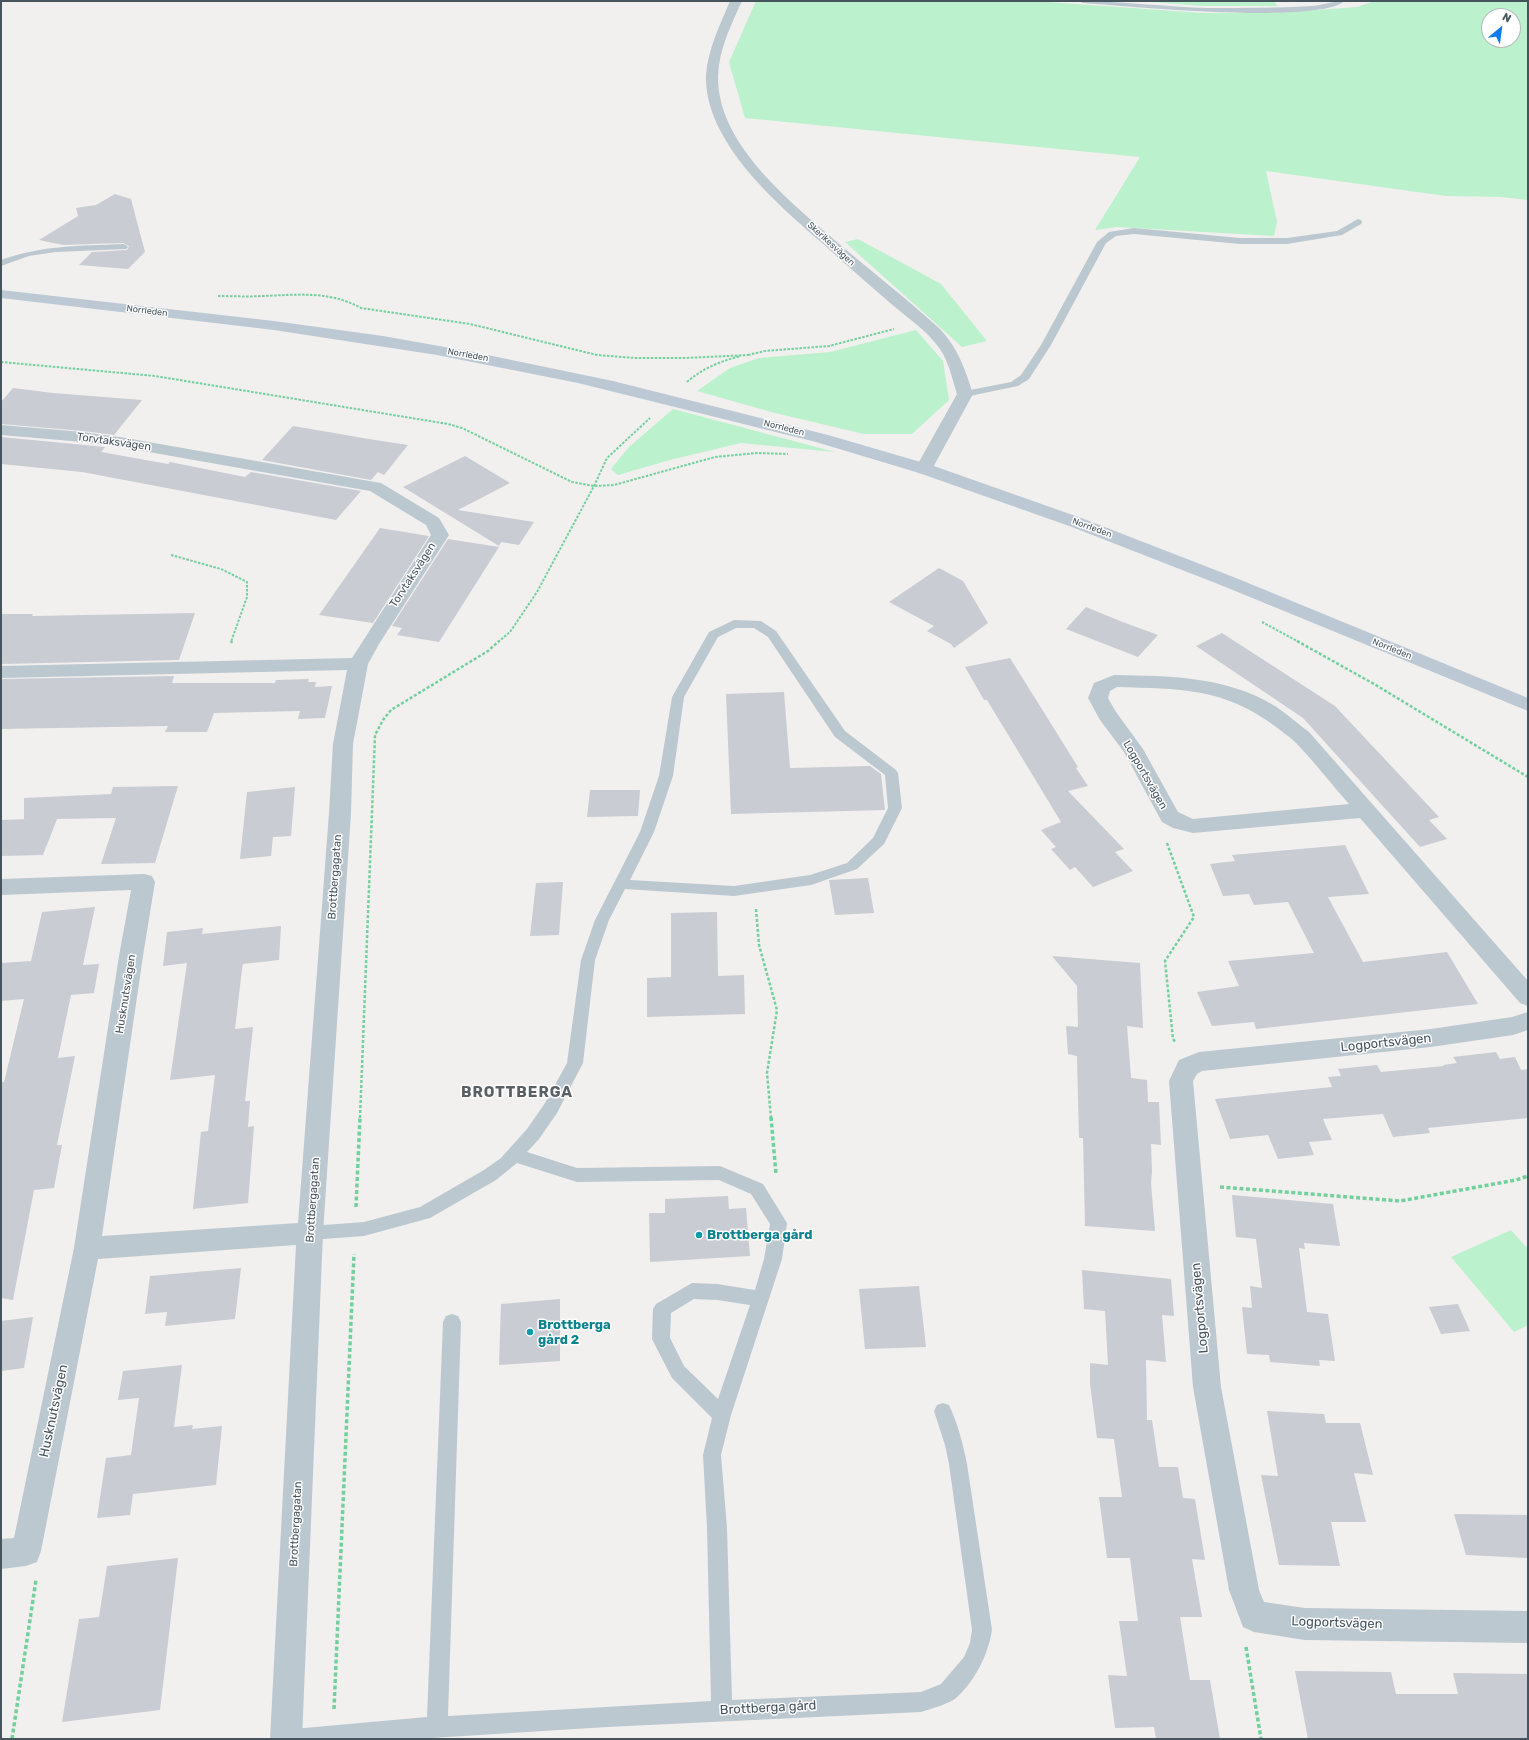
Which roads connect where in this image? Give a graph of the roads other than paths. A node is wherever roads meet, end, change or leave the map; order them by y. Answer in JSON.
{"nodes":[{"id":1,"x":736,"y":1,"type":"edge"},
{"id":2,"x":1083,"y":1,"type":"edge"},
{"id":3,"x":1341,"y":1,"type":"edge"},
{"id":4,"x":1358,"y":222,"type":"dead end"},
{"id":5,"x":123,"y":247,"type":"dead end"},
{"id":6,"x":1,"y":263,"type":"edge"},
{"id":7,"x":1,"y":294,"type":"edge"},
{"id":8,"x":965,"y":394,"type":"junction"},
{"id":9,"x":1,"y":430,"type":"edge"},
{"id":10,"x":924,"y":469,"type":"junction"},
{"id":11,"x":358,"y":664,"type":"junction"},
{"id":12,"x":1,"y":672,"type":"edge"},
{"id":13,"x":1528,"y":705,"type":"edge"},
{"id":14,"x":1366,"y":810,"type":"junction"},
{"id":15,"x":620,"y":884,"type":"junction"},
{"id":16,"x":1,"y":887,"type":"edge"},
{"id":17,"x":1528,"y":997,"type":"edge"},
{"id":18,"x":1528,"y":1021,"type":"edge"},
{"id":19,"x":514,"y":1155,"type":"junction"},
{"id":20,"x":310,"y":1233,"type":"junction"},
{"id":21,"x":88,"y":1248,"type":"junction"},
{"id":22,"x":761,"y":1299,"type":"junction"},
{"id":23,"x":452,"y":1322,"type":"dead end"},
{"id":24,"x":942,"y":1411,"type":"dead end"},
{"id":25,"x":722,"y":1415,"type":"junction"},
{"id":26,"x":13,"y":1552,"type":"edge"},
{"id":27,"x":1528,"y":1627,"type":"edge"},
{"id":28,"x":722,"y":1710,"type":"junction"},
{"id":29,"x":437,"y":1728,"type":"junction"},
{"id":30,"x":286,"y":1739,"type":"edge"},
{"id":31,"x":293,"y":1739,"type":"edge"}],
"edges":[{"from":1,"to":8,"type":"street","name":"Skerikesvägen"},
{"from":2,"to":3,"type":"lane"},
{"from":4,"to":8,"type":"lane"},
{"from":5,"to":6,"type":"lane"},
{"from":7,"to":10,"type":"main road","name":"Norrleden"},
{"from":8,"to":10,"type":"street"},
{"from":9,"to":11,"type":"street","name":"Torvtaksvägen"},
{"from":10,"to":13,"type":"main road","name":"Norrleden"},
{"from":11,"to":12,"type":"street"},
{"from":11,"to":20,"type":"street","name":"Brottbergagatan"},
{"from":14,"to":14,"type":"street","name":"Logportsvägen"},
{"from":14,"to":17,"type":"street","name":"Logportsvägen"},
{"from":15,"to":15,"type":"lane"},
{"from":15,"to":19,"type":"lane"},
{"from":16,"to":21,"type":"street","name":"Husknutsvägen"},
{"from":18,"to":27,"type":"street","name":"Logportsvägen"},
{"from":19,"to":20,"type":"lane"},
{"from":19,"to":22,"type":"lane"},
{"from":20,"to":21,"type":"street"},
{"from":20,"to":30,"type":"street","name":"Brottbergagatan"},
{"from":21,"to":26,"type":"street","name":"Husknutsvägen"},
{"from":22,"to":25,"type":"lane"},
{"from":22,"to":25,"type":"lane"},
{"from":23,"to":29,"type":"lane"},
{"from":24,"to":28,"type":"lane","name":"Brottberga gård"},
{"from":25,"to":28,"type":"lane"},
{"from":28,"to":29,"type":"lane","name":"Brottberga gård"},
{"from":29,"to":31,"type":"lane","name":"Brottberga gård"}]}
